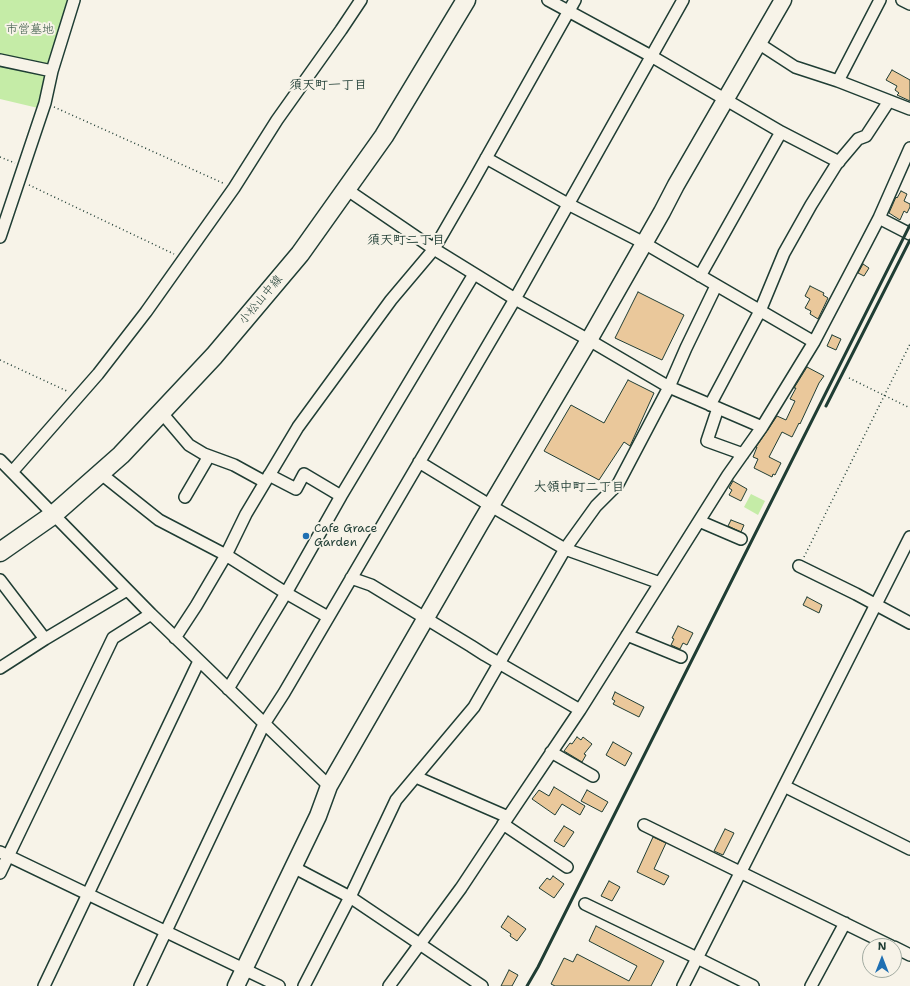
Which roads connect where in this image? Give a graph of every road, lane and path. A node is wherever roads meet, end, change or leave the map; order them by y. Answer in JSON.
{"nodes":[{"id":1,"x":74,"y":0,"type":"edge"},
{"id":2,"x":361,"y":0,"type":"edge"},
{"id":3,"x":466,"y":0,"type":"edge"},
{"id":4,"x":548,"y":0,"type":"edge"},
{"id":5,"x":575,"y":0,"type":"edge"},
{"id":6,"x":683,"y":0,"type":"edge"},
{"id":7,"x":783,"y":0,"type":"edge"},
{"id":8,"x":880,"y":0,"type":"edge"},
{"id":9,"x":902,"y":0,"type":"edge"},
{"id":10,"x":910,"y":4,"type":"edge"},
{"id":11,"x":569,"y":11,"type":"junction"},
{"id":12,"x":758,"y":43,"type":"junction"},
{"id":13,"x":651,"y":56,"type":"junction"},
{"id":14,"x":0,"y":60,"type":"edge"},
{"id":15,"x":52,"y":71,"type":"junction"},
{"id":16,"x":838,"y":81,"type":"junction"},
{"id":17,"x":726,"y":99,"type":"junction"},
{"id":18,"x":889,"y":101,"type":"junction"},
{"id":19,"x":44,"y":103,"type":"junction"},
{"id":20,"x":910,"y":109,"type":"edge"},
{"id":21,"x":781,"y":132,"type":"junction"},
{"id":22,"x":910,"y":148,"type":"edge"},
{"id":23,"x":0,"y":157,"type":"edge"},
{"id":24,"x":486,"y":158,"type":"junction"},
{"id":25,"x":839,"y":162,"type":"junction"},
{"id":26,"x":24,"y":166,"type":"junction"},
{"id":27,"x":19,"y":181,"type":"junction"},
{"id":28,"x":234,"y":188,"type":"junction"},
{"id":29,"x":346,"y":189,"type":"junction"},
{"id":30,"x":568,"y":204,"type":"junction"},
{"id":31,"x":879,"y":218,"type":"junction"},
{"id":32,"x":910,"y":234,"type":"edge"},
{"id":33,"x":0,"y":237,"type":"edge"},
{"id":34,"x":644,"y":244,"type":"junction"},
{"id":35,"x":434,"y":249,"type":"junction"},
{"id":36,"x":185,"y":259,"type":"junction"},
{"id":37,"x":474,"y":274,"type":"junction"},
{"id":38,"x":700,"y":276,"type":"junction"},
{"id":39,"x":716,"y":286,"type":"junction"},
{"id":40,"x":515,"y":299,"type":"junction"},
{"id":41,"x":760,"y":311,"type":"junction"},
{"id":42,"x":589,"y":340,"type":"junction"},
{"id":43,"x":814,"y":342,"type":"junction"},
{"id":44,"x":910,"y":344,"type":"edge"},
{"id":45,"x":0,"y":360,"type":"edge"},
{"id":46,"x":849,"y":378,"type":"dead end"},
{"id":47,"x":669,"y":387,"type":"junction"},
{"id":48,"x":885,"y":395,"type":"junction"},
{"id":49,"x":79,"y":397,"type":"junction"},
{"id":50,"x":714,"y":407,"type":"junction"},
{"id":51,"x":910,"y":408,"type":"edge"},
{"id":52,"x":161,"y":412,"type":"junction"},
{"id":53,"x":762,"y":427,"type":"junction"},
{"id":54,"x":743,"y":454,"type":"junction"},
{"id":55,"x":209,"y":456,"type":"junction"},
{"id":56,"x":0,"y":460,"type":"edge"},
{"id":57,"x":419,"y":462,"type":"junction"},
{"id":58,"x":12,"y":472,"type":"junction"},
{"id":59,"x":100,"y":473,"type":"junction"},
{"id":60,"x":267,"y":479,"type":"junction"},
{"id":61,"x":341,"y":496,"type":"junction"},
{"id":62,"x":185,"y":497,"type":"dead end"},
{"id":63,"x":491,"y":506,"type":"junction"},
{"id":64,"x":53,"y":514,"type":"junction"},
{"id":65,"x":699,"y":521,"type":"junction"},
{"id":66,"x":910,"y":538,"type":"edge"},
{"id":67,"x":740,"y":539,"type":"dead end"},
{"id":68,"x":565,"y":549,"type":"junction"},
{"id":69,"x":0,"y":552,"type":"edge"},
{"id":70,"x":226,"y":555,"type":"junction"},
{"id":71,"x":799,"y":566,"type":"joint"},
{"id":72,"x":351,"y":578,"type":"junction"},
{"id":73,"x":0,"y":580,"type":"edge"},
{"id":74,"x":660,"y":583,"type":"junction"},
{"id":75,"x":127,"y":590,"type":"junction"},
{"id":76,"x":286,"y":593,"type":"junction"},
{"id":77,"x":876,"y":605,"type":"junction"},
{"id":78,"x":151,"y":614,"type":"junction"},
{"id":79,"x":328,"y":617,"type":"junction"},
{"id":80,"x":426,"y":618,"type":"junction"},
{"id":81,"x":910,"y":623,"type":"edge"},
{"id":82,"x":627,"y":635,"type":"junction"},
{"id":83,"x":175,"y":638,"type":"junction"},
{"id":84,"x":45,"y":639,"type":"junction"},
{"id":85,"x":681,"y":657,"type":"dead end"},
{"id":86,"x":199,"y":661,"type":"junction"},
{"id":87,"x":499,"y":663,"type":"junction"},
{"id":88,"x":0,"y":668,"type":"edge"},
{"id":89,"x":228,"y":689,"type":"junction"},
{"id":90,"x":580,"y":710,"type":"junction"},
{"id":91,"x":264,"y":724,"type":"junction"},
{"id":92,"x":551,"y":752,"type":"junction"},
{"id":93,"x":593,"y":776,"type":"dead end"},
{"id":94,"x":416,"y":777,"type":"junction"},
{"id":95,"x":329,"y":786,"type":"junction"},
{"id":96,"x":784,"y":786,"type":"junction"},
{"id":97,"x":506,"y":820,"type":"junction"},
{"id":98,"x":644,"y":825,"type":"dead end"},
{"id":99,"x":910,"y":849,"type":"edge"},
{"id":100,"x":4,"y":854,"type":"edge"},
{"id":101,"x":293,"y":867,"type":"junction"},
{"id":102,"x":567,"y":867,"type":"dead end"},
{"id":103,"x":741,"y":872,"type":"junction"},
{"id":104,"x":0,"y":874,"type":"edge"},
{"id":105,"x":88,"y":894,"type":"junction"},
{"id":106,"x":350,"y":897,"type":"junction"},
{"id":107,"x":585,"y":904,"type":"dead end"},
{"id":108,"x":845,"y":923,"type":"junction"},
{"id":109,"x":165,"y":932,"type":"junction"},
{"id":110,"x":875,"y":938,"type":"edge"},
{"id":111,"x":420,"y":943,"type":"junction"},
{"id":112,"x":697,"y":958,"type":"junction"},
{"id":113,"x":244,"y":970,"type":"junction"},
{"id":114,"x":44,"y":986,"type":"edge"},
{"id":115,"x":140,"y":986,"type":"edge"},
{"id":116,"x":236,"y":986,"type":"edge"},
{"id":117,"x":279,"y":986,"type":"edge"},
{"id":118,"x":304,"y":986,"type":"edge"},
{"id":119,"x":389,"y":986,"type":"edge"},
{"id":120,"x":482,"y":986,"type":"edge"},
{"id":121,"x":683,"y":986,"type":"edge"},
{"id":122,"x":753,"y":986,"type":"edge"},
{"id":123,"x":811,"y":986,"type":"edge"}],
"edges":[{"from":1,"to":15,"type":"street"},
{"from":2,"to":28,"type":"street"},
{"from":3,"to":29,"type":"main road","name":"小松山中線"},
{"from":4,"to":11,"type":"street"},
{"from":5,"to":11,"type":"street"},
{"from":6,"to":13,"type":"street"},
{"from":7,"to":12,"type":"street"},
{"from":8,"to":16,"type":"street"},
{"from":9,"to":10,"type":"street"},
{"from":11,"to":13,"type":"street"},
{"from":11,"to":24,"type":"street"},
{"from":12,"to":16,"type":"street"},
{"from":12,"to":17,"type":"street"},
{"from":13,"to":17,"type":"street"},
{"from":13,"to":30,"type":"street"},
{"from":14,"to":15,"type":"street"},
{"from":15,"to":19,"type":"street"},
{"from":16,"to":18,"type":"street"},
{"from":17,"to":21,"type":"street"},
{"from":17,"to":34,"type":"street"},
{"from":18,"to":20,"type":"street"},
{"from":18,"to":25,"type":"street"},
{"from":19,"to":26,"type":"street"},
{"from":19,"to":28,"type":"path"},
{"from":21,"to":25,"type":"street"},
{"from":21,"to":38,"type":"street"},
{"from":22,"to":31,"type":"street"},
{"from":23,"to":26,"type":"path"},
{"from":24,"to":30,"type":"street"},
{"from":24,"to":35,"type":"street"},
{"from":25,"to":41,"type":"street"},
{"from":26,"to":27,"type":"street"},
{"from":27,"to":33,"type":"street"},
{"from":27,"to":36,"type":"path"},
{"from":28,"to":36,"type":"street"},
{"from":29,"to":35,"type":"street"},
{"from":29,"to":52,"type":"main road","name":"小松山中線"},
{"from":30,"to":34,"type":"street"},
{"from":30,"to":40,"type":"street"},
{"from":31,"to":32,"type":"street"},
{"from":31,"to":43,"type":"street"},
{"from":34,"to":38,"type":"street"},
{"from":34,"to":42,"type":"street"},
{"from":35,"to":37,"type":"street"},
{"from":35,"to":60,"type":"street"},
{"from":36,"to":49,"type":"street"},
{"from":37,"to":40,"type":"street"},
{"from":37,"to":61,"type":"street"},
{"from":38,"to":39,"type":"street"},
{"from":39,"to":41,"type":"street"},
{"from":39,"to":47,"type":"street"},
{"from":40,"to":42,"type":"street"},
{"from":40,"to":57,"type":"street"},
{"from":41,"to":43,"type":"street"},
{"from":41,"to":50,"type":"street"},
{"from":42,"to":47,"type":"street"},
{"from":42,"to":63,"type":"street"},
{"from":43,"to":53,"type":"street"},
{"from":44,"to":48,"type":"path"},
{"from":45,"to":49,"type":"path"},
{"from":46,"to":48,"type":"path"},
{"from":47,"to":50,"type":"street"},
{"from":47,"to":68,"type":"street"},
{"from":48,"to":51,"type":"path"},
{"from":48,"to":71,"type":"path"},
{"from":49,"to":58,"type":"street"},
{"from":50,"to":53,"type":"street"},
{"from":50,"to":54,"type":"street"},
{"from":52,"to":55,"type":"street"},
{"from":52,"to":59,"type":"main road","name":"小松山中線"},
{"from":53,"to":54,"type":"street"},
{"from":54,"to":65,"type":"street"},
{"from":55,"to":60,"type":"street"},
{"from":55,"to":62,"type":"street"},
{"from":56,"to":58,"type":"street"},
{"from":57,"to":63,"type":"street"},
{"from":57,"to":72,"type":"street"},
{"from":58,"to":64,"type":"street"},
{"from":59,"to":64,"type":"main road","name":"小松山中線"},
{"from":59,"to":70,"type":"street"},
{"from":60,"to":61,"type":"street"},
{"from":60,"to":70,"type":"street"},
{"from":61,"to":76,"type":"street"},
{"from":63,"to":68,"type":"street"},
{"from":63,"to":80,"type":"street"},
{"from":64,"to":69,"type":"main road","name":"小松山中線"},
{"from":64,"to":75,"type":"street"},
{"from":65,"to":67,"type":"street"},
{"from":65,"to":74,"type":"street"},
{"from":66,"to":77,"type":"street"},
{"from":68,"to":74,"type":"street"},
{"from":68,"to":87,"type":"street"},
{"from":70,"to":76,"type":"street"},
{"from":70,"to":83,"type":"street"},
{"from":71,"to":77,"type":"street"},
{"from":72,"to":79,"type":"street"},
{"from":72,"to":80,"type":"street"},
{"from":73,"to":84,"type":"street"},
{"from":74,"to":82,"type":"street"},
{"from":75,"to":78,"type":"street"},
{"from":75,"to":84,"type":"street"},
{"from":76,"to":79,"type":"street"},
{"from":76,"to":89,"type":"street"},
{"from":77,"to":81,"type":"street"},
{"from":77,"to":96,"type":"street"},
{"from":78,"to":83,"type":"street"},
{"from":78,"to":100,"type":"street"},
{"from":79,"to":91,"type":"street"},
{"from":80,"to":87,"type":"street"},
{"from":80,"to":95,"type":"street"},
{"from":82,"to":85,"type":"street"},
{"from":82,"to":90,"type":"street"},
{"from":83,"to":86,"type":"street"},
{"from":84,"to":88,"type":"street"},
{"from":86,"to":89,"type":"street"},
{"from":86,"to":105,"type":"street"},
{"from":87,"to":90,"type":"street"},
{"from":87,"to":94,"type":"street"},
{"from":89,"to":91,"type":"street"},
{"from":90,"to":92,"type":"street"},
{"from":91,"to":95,"type":"street"},
{"from":91,"to":109,"type":"street"},
{"from":92,"to":93,"type":"street"},
{"from":92,"to":97,"type":"street"},
{"from":94,"to":97,"type":"street"},
{"from":94,"to":106,"type":"street"},
{"from":95,"to":101,"type":"street"},
{"from":96,"to":99,"type":"street"},
{"from":96,"to":103,"type":"street"},
{"from":97,"to":102,"type":"street"},
{"from":97,"to":111,"type":"street"},
{"from":98,"to":103,"type":"street"},
{"from":100,"to":104,"type":"street"},
{"from":100,"to":105,"type":"street"},
{"from":101,"to":106,"type":"street"},
{"from":101,"to":113,"type":"street"},
{"from":103,"to":108,"type":"street"},
{"from":103,"to":112,"type":"street"},
{"from":105,"to":109,"type":"street"},
{"from":105,"to":114,"type":"street"},
{"from":106,"to":111,"type":"street"},
{"from":106,"to":118,"type":"street"},
{"from":107,"to":112,"type":"street"},
{"from":108,"to":110,"type":"street"},
{"from":108,"to":123,"type":"street"},
{"from":109,"to":113,"type":"street"},
{"from":109,"to":115,"type":"street"},
{"from":111,"to":119,"type":"street"},
{"from":111,"to":120,"type":"street"},
{"from":112,"to":121,"type":"street"},
{"from":112,"to":122,"type":"street"},
{"from":113,"to":116,"type":"street"},
{"from":113,"to":117,"type":"street"}]}
